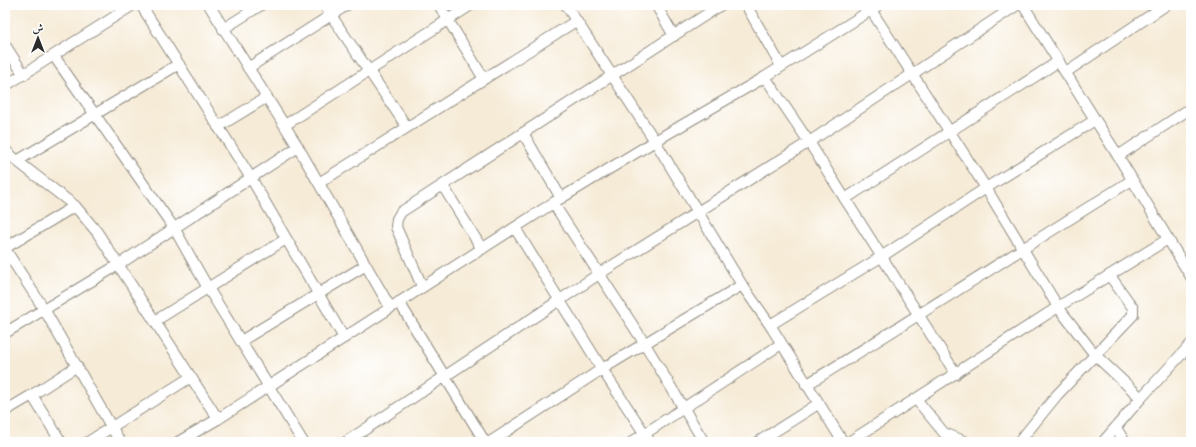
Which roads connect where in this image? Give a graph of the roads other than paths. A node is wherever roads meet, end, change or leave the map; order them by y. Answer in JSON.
{"nodes":[{"id":1,"x":133,"y":5,"type":"edge"},
{"id":2,"x":141,"y":5,"type":"edge"},
{"id":3,"x":209,"y":5,"type":"edge"},
{"id":4,"x":261,"y":5,"type":"edge"},
{"id":5,"x":324,"y":5,"type":"edge"},
{"id":6,"x":347,"y":5,"type":"edge"},
{"id":7,"x":440,"y":5,"type":"edge"},
{"id":8,"x":471,"y":5,"type":"edge"},
{"id":9,"x":566,"y":5,"type":"edge"},
{"id":10,"x":656,"y":5,"type":"edge"},
{"id":11,"x":722,"y":5,"type":"edge"},
{"id":12,"x":746,"y":5,"type":"edge"},
{"id":13,"x":1017,"y":5,"type":"edge"},
{"id":14,"x":1023,"y":5,"type":"edge"},
{"id":15,"x":1166,"y":5,"type":"edge"},
{"id":16,"x":875,"y":8,"type":"edge"},
{"id":17,"x":331,"y":16,"type":"junction"},
{"id":18,"x":448,"y":20,"type":"junction"},
{"id":19,"x":576,"y":21,"type":"junction"},
{"id":20,"x":223,"y":29,"type":"junction"},
{"id":21,"x":674,"y":36,"type":"junction"},
{"id":22,"x":5,"y":45,"type":"edge"},
{"id":23,"x":54,"y":56,"type":"junction"},
{"id":24,"x":1059,"y":61,"type":"junction"},
{"id":25,"x":179,"y":64,"type":"junction"},
{"id":26,"x":781,"y":66,"type":"junction"},
{"id":27,"x":248,"y":68,"type":"junction"},
{"id":28,"x":370,"y":71,"type":"junction"},
{"id":29,"x":1066,"y":72,"type":"junction"},
{"id":30,"x":24,"y":75,"type":"junction"},
{"id":31,"x":612,"y":75,"type":"junction"},
{"id":32,"x":912,"y":75,"type":"junction"},
{"id":33,"x":765,"y":77,"type":"junction"},
{"id":34,"x":484,"y":79,"type":"junction"},
{"id":35,"x":5,"y":86,"type":"edge"},
{"id":36,"x":267,"y":97,"type":"junction"},
{"id":37,"x":1191,"y":108,"type":"edge"},
{"id":38,"x":95,"y":116,"type":"junction"},
{"id":39,"x":1095,"y":120,"type":"junction"},
{"id":40,"x":285,"y":125,"type":"junction"},
{"id":41,"x":218,"y":127,"type":"junction"},
{"id":42,"x":407,"y":127,"type":"junction"},
{"id":43,"x":950,"y":132,"type":"junction"},
{"id":44,"x":523,"y":133,"type":"junction"},
{"id":45,"x":655,"y":141,"type":"junction"},
{"id":46,"x":809,"y":142,"type":"junction"},
{"id":47,"x":298,"y":146,"type":"junction"},
{"id":48,"x":5,"y":150,"type":"edge"},
{"id":49,"x":1118,"y":156,"type":"junction"},
{"id":50,"x":17,"y":161,"type":"junction"},
{"id":51,"x":251,"y":178,"type":"junction"},
{"id":52,"x":1132,"y":180,"type":"junction"},
{"id":53,"x":319,"y":183,"type":"junction"},
{"id":54,"x":443,"y":186,"type":"junction"},
{"id":55,"x":986,"y":188,"type":"junction"},
{"id":56,"x":845,"y":199,"type":"junction"},
{"id":57,"x":557,"y":200,"type":"junction"},
{"id":58,"x":75,"y":206,"type":"junction"},
{"id":59,"x":698,"y":212,"type":"junction"},
{"id":60,"x":174,"y":228,"type":"junction"},
{"id":61,"x":515,"y":228,"type":"junction"},
{"id":62,"x":286,"y":239,"type":"junction"},
{"id":63,"x":1168,"y":239,"type":"junction"},
{"id":64,"x":1022,"y":248,"type":"junction"},
{"id":65,"x":5,"y":249,"type":"edge"},
{"id":66,"x":482,"y":249,"type":"junction"},
{"id":67,"x":881,"y":257,"type":"junction"},
{"id":68,"x":118,"y":265,"type":"junction"},
{"id":69,"x":366,"y":265,"type":"junction"},
{"id":70,"x":600,"y":274,"type":"junction"},
{"id":71,"x":1110,"y":276,"type":"junction"},
{"id":72,"x":1191,"y":277,"type":"edge"},
{"id":73,"x":742,"y":285,"type":"junction"},
{"id":74,"x":422,"y":286,"type":"junction"},
{"id":75,"x":208,"y":288,"type":"junction"},
{"id":76,"x":318,"y":295,"type":"junction"},
{"id":77,"x":560,"y":301,"type":"junction"},
{"id":78,"x":395,"y":305,"type":"junction"},
{"id":79,"x":1058,"y":307,"type":"junction"},
{"id":80,"x":44,"y":309,"type":"junction"},
{"id":81,"x":918,"y":316,"type":"junction"},
{"id":82,"x":155,"y":321,"type":"junction"},
{"id":83,"x":770,"y":325,"type":"junction"},
{"id":84,"x":5,"y":333,"type":"edge"},
{"id":85,"x":344,"y":338,"type":"junction"},
{"id":86,"x":241,"y":341,"type":"junction"},
{"id":87,"x":645,"y":344,"type":"junction"},
{"id":88,"x":781,"y":344,"type":"junction"},
{"id":89,"x":1191,"y":344,"type":"edge"},
{"id":90,"x":1095,"y":355,"type":"junction"},
{"id":91,"x":77,"y":366,"type":"junction"},
{"id":92,"x":602,"y":369,"type":"junction"},
{"id":93,"x":956,"y":374,"type":"junction"},
{"id":94,"x":446,"y":377,"type":"junction"},
{"id":95,"x":191,"y":378,"type":"junction"},
{"id":96,"x":806,"y":385,"type":"junction"},
{"id":97,"x":270,"y":386,"type":"junction"},
{"id":98,"x":32,"y":395,"type":"junction"},
{"id":99,"x":1141,"y":398,"type":"junction"},
{"id":100,"x":916,"y":399,"type":"junction"},
{"id":101,"x":818,"y":404,"type":"junction"},
{"id":102,"x":683,"y":408,"type":"junction"},
{"id":103,"x":5,"y":411,"type":"edge"},
{"id":104,"x":218,"y":419,"type":"junction"},
{"id":105,"x":112,"y":427,"type":"junction"},
{"id":106,"x":1116,"y":428,"type":"junction"},
{"id":107,"x":648,"y":438,"type":"edge"},
{"id":108,"x":61,"y":442,"type":"edge"},
{"id":109,"x":88,"y":442,"type":"edge"},
{"id":110,"x":120,"y":442,"type":"edge"},
{"id":111,"x":178,"y":442,"type":"edge"},
{"id":112,"x":304,"y":442,"type":"edge"},
{"id":113,"x":346,"y":442,"type":"edge"},
{"id":114,"x":485,"y":442,"type":"edge"},
{"id":115,"x":490,"y":442,"type":"edge"},
{"id":116,"x":632,"y":442,"type":"edge"},
{"id":117,"x":704,"y":442,"type":"edge"},
{"id":118,"x":758,"y":442,"type":"edge"},
{"id":119,"x":843,"y":442,"type":"edge"},
{"id":120,"x":849,"y":442,"type":"edge"},
{"id":121,"x":966,"y":442,"type":"edge"},
{"id":122,"x":1020,"y":442,"type":"edge"},
{"id":123,"x":1104,"y":442,"type":"edge"},
{"id":124,"x":1125,"y":442,"type":"edge"}],
"edges":[{"from":1,"to":23,"type":"street"},
{"from":2,"to":25,"type":"street"},
{"from":3,"to":20,"type":"street"},
{"from":4,"to":20,"type":"street"},
{"from":5,"to":17,"type":"street"},
{"from":6,"to":17,"type":"street"},
{"from":7,"to":18,"type":"street"},
{"from":8,"to":18,"type":"street"},
{"from":9,"to":19,"type":"street"},
{"from":10,"to":21,"type":"street"},
{"from":11,"to":21,"type":"street"},
{"from":12,"to":26,"type":"street"},
{"from":13,"to":32,"type":"street"},
{"from":14,"to":24,"type":"street"},
{"from":15,"to":29,"type":"street"},
{"from":16,"to":26,"type":"street"},
{"from":16,"to":32,"type":"street"},
{"from":17,"to":27,"type":"street"},
{"from":17,"to":28,"type":"street"},
{"from":18,"to":28,"type":"street"},
{"from":18,"to":34,"type":"street"},
{"from":19,"to":31,"type":"street"},
{"from":19,"to":34,"type":"street"},
{"from":20,"to":27,"type":"street"},
{"from":21,"to":31,"type":"street"},
{"from":22,"to":30,"type":"street"},
{"from":23,"to":30,"type":"street"},
{"from":23,"to":38,"type":"street"},
{"from":24,"to":29,"type":"street"},
{"from":24,"to":43,"type":"street"},
{"from":25,"to":38,"type":"street"},
{"from":25,"to":41,"type":"street"},
{"from":26,"to":33,"type":"street"},
{"from":27,"to":36,"type":"street"},
{"from":28,"to":40,"type":"street"},
{"from":28,"to":42,"type":"street"},
{"from":29,"to":39,"type":"street"},
{"from":30,"to":35,"type":"street"},
{"from":31,"to":44,"type":"street"},
{"from":31,"to":45,"type":"street"},
{"from":32,"to":43,"type":"street"},
{"from":32,"to":46,"type":"street"},
{"from":33,"to":45,"type":"street"},
{"from":33,"to":46,"type":"street"},
{"from":34,"to":42,"type":"street"},
{"from":36,"to":40,"type":"street"},
{"from":36,"to":41,"type":"street"},
{"from":37,"to":49,"type":"street"},
{"from":38,"to":50,"type":"street"},
{"from":38,"to":60,"type":"street"},
{"from":39,"to":49,"type":"street"},
{"from":39,"to":55,"type":"street"},
{"from":40,"to":47,"type":"street"},
{"from":41,"to":51,"type":"street"},
{"from":42,"to":53,"type":"street"},
{"from":43,"to":55,"type":"street"},
{"from":43,"to":56,"type":"street"},
{"from":44,"to":54,"type":"street"},
{"from":44,"to":57,"type":"street"},
{"from":45,"to":57,"type":"street"},
{"from":45,"to":59,"type":"street"},
{"from":46,"to":56,"type":"street"},
{"from":46,"to":59,"type":"street"},
{"from":47,"to":51,"type":"street"},
{"from":47,"to":53,"type":"street"},
{"from":48,"to":50,"type":"street"},
{"from":49,"to":52,"type":"street"},
{"from":50,"to":58,"type":"street"},
{"from":51,"to":60,"type":"street"},
{"from":51,"to":62,"type":"street"},
{"from":52,"to":63,"type":"street"},
{"from":52,"to":64,"type":"street"},
{"from":53,"to":69,"type":"street"},
{"from":54,"to":66,"type":"street"},
{"from":54,"to":74,"type":"street"},
{"from":55,"to":64,"type":"street"},
{"from":55,"to":67,"type":"street"},
{"from":56,"to":67,"type":"street"},
{"from":57,"to":61,"type":"street"},
{"from":57,"to":70,"type":"street"},
{"from":58,"to":65,"type":"street"},
{"from":58,"to":68,"type":"street"},
{"from":59,"to":70,"type":"street"},
{"from":59,"to":73,"type":"street"},
{"from":60,"to":68,"type":"street"},
{"from":60,"to":75,"type":"street"},
{"from":61,"to":66,"type":"street"},
{"from":61,"to":77,"type":"street"},
{"from":62,"to":75,"type":"street"},
{"from":62,"to":76,"type":"street"},
{"from":63,"to":71,"type":"street"},
{"from":63,"to":72,"type":"street"},
{"from":64,"to":79,"type":"street"},
{"from":64,"to":81,"type":"street"},
{"from":65,"to":80,"type":"street"},
{"from":66,"to":74,"type":"street"},
{"from":67,"to":81,"type":"street"},
{"from":67,"to":83,"type":"street"},
{"from":68,"to":80,"type":"street"},
{"from":68,"to":82,"type":"street"},
{"from":69,"to":76,"type":"street"},
{"from":69,"to":78,"type":"street"},
{"from":70,"to":77,"type":"street"},
{"from":70,"to":87,"type":"street"},
{"from":71,"to":79,"type":"street"},
{"from":71,"to":90,"type":"street"},
{"from":73,"to":83,"type":"street"},
{"from":73,"to":87,"type":"street"},
{"from":74,"to":78,"type":"street"},
{"from":75,"to":82,"type":"street"},
{"from":75,"to":86,"type":"street"},
{"from":76,"to":85,"type":"street"},
{"from":76,"to":86,"type":"street"},
{"from":77,"to":92,"type":"street"},
{"from":77,"to":94,"type":"street"},
{"from":78,"to":85,"type":"street"},
{"from":78,"to":94,"type":"street"},
{"from":79,"to":90,"type":"street"},
{"from":79,"to":93,"type":"street"},
{"from":80,"to":84,"type":"street"},
{"from":80,"to":91,"type":"street"},
{"from":81,"to":93,"type":"street"},
{"from":81,"to":96,"type":"street"},
{"from":82,"to":95,"type":"street"},
{"from":83,"to":88,"type":"street"},
{"from":85,"to":97,"type":"street"},
{"from":86,"to":97,"type":"street"},
{"from":87,"to":92,"type":"street"},
{"from":87,"to":102,"type":"street"},
{"from":88,"to":96,"type":"street"},
{"from":88,"to":102,"type":"street"},
{"from":89,"to":99,"type":"street"},
{"from":90,"to":99,"type":"street"},
{"from":90,"to":122,"type":"street"},
{"from":91,"to":98,"type":"street"},
{"from":91,"to":105,"type":"street"},
{"from":92,"to":107,"type":"street"},
{"from":92,"to":115,"type":"street"},
{"from":93,"to":100,"type":"street"},
{"from":94,"to":113,"type":"street"},
{"from":94,"to":114,"type":"street"},
{"from":95,"to":104,"type":"street"},
{"from":95,"to":105,"type":"street"},
{"from":96,"to":101,"type":"street"},
{"from":97,"to":104,"type":"street"},
{"from":97,"to":112,"type":"street"},
{"from":98,"to":103,"type":"street"},
{"from":98,"to":108,"type":"street"},
{"from":99,"to":106,"type":"street"},
{"from":100,"to":120,"type":"street"},
{"from":100,"to":121,"type":"street"},
{"from":101,"to":118,"type":"street"},
{"from":101,"to":119,"type":"street"},
{"from":102,"to":107,"type":"street"},
{"from":102,"to":117,"type":"street"},
{"from":104,"to":111,"type":"street"},
{"from":105,"to":109,"type":"street"},
{"from":105,"to":110,"type":"street"},
{"from":106,"to":123,"type":"street"},
{"from":106,"to":124,"type":"street"},
{"from":107,"to":116,"type":"street"}]}
